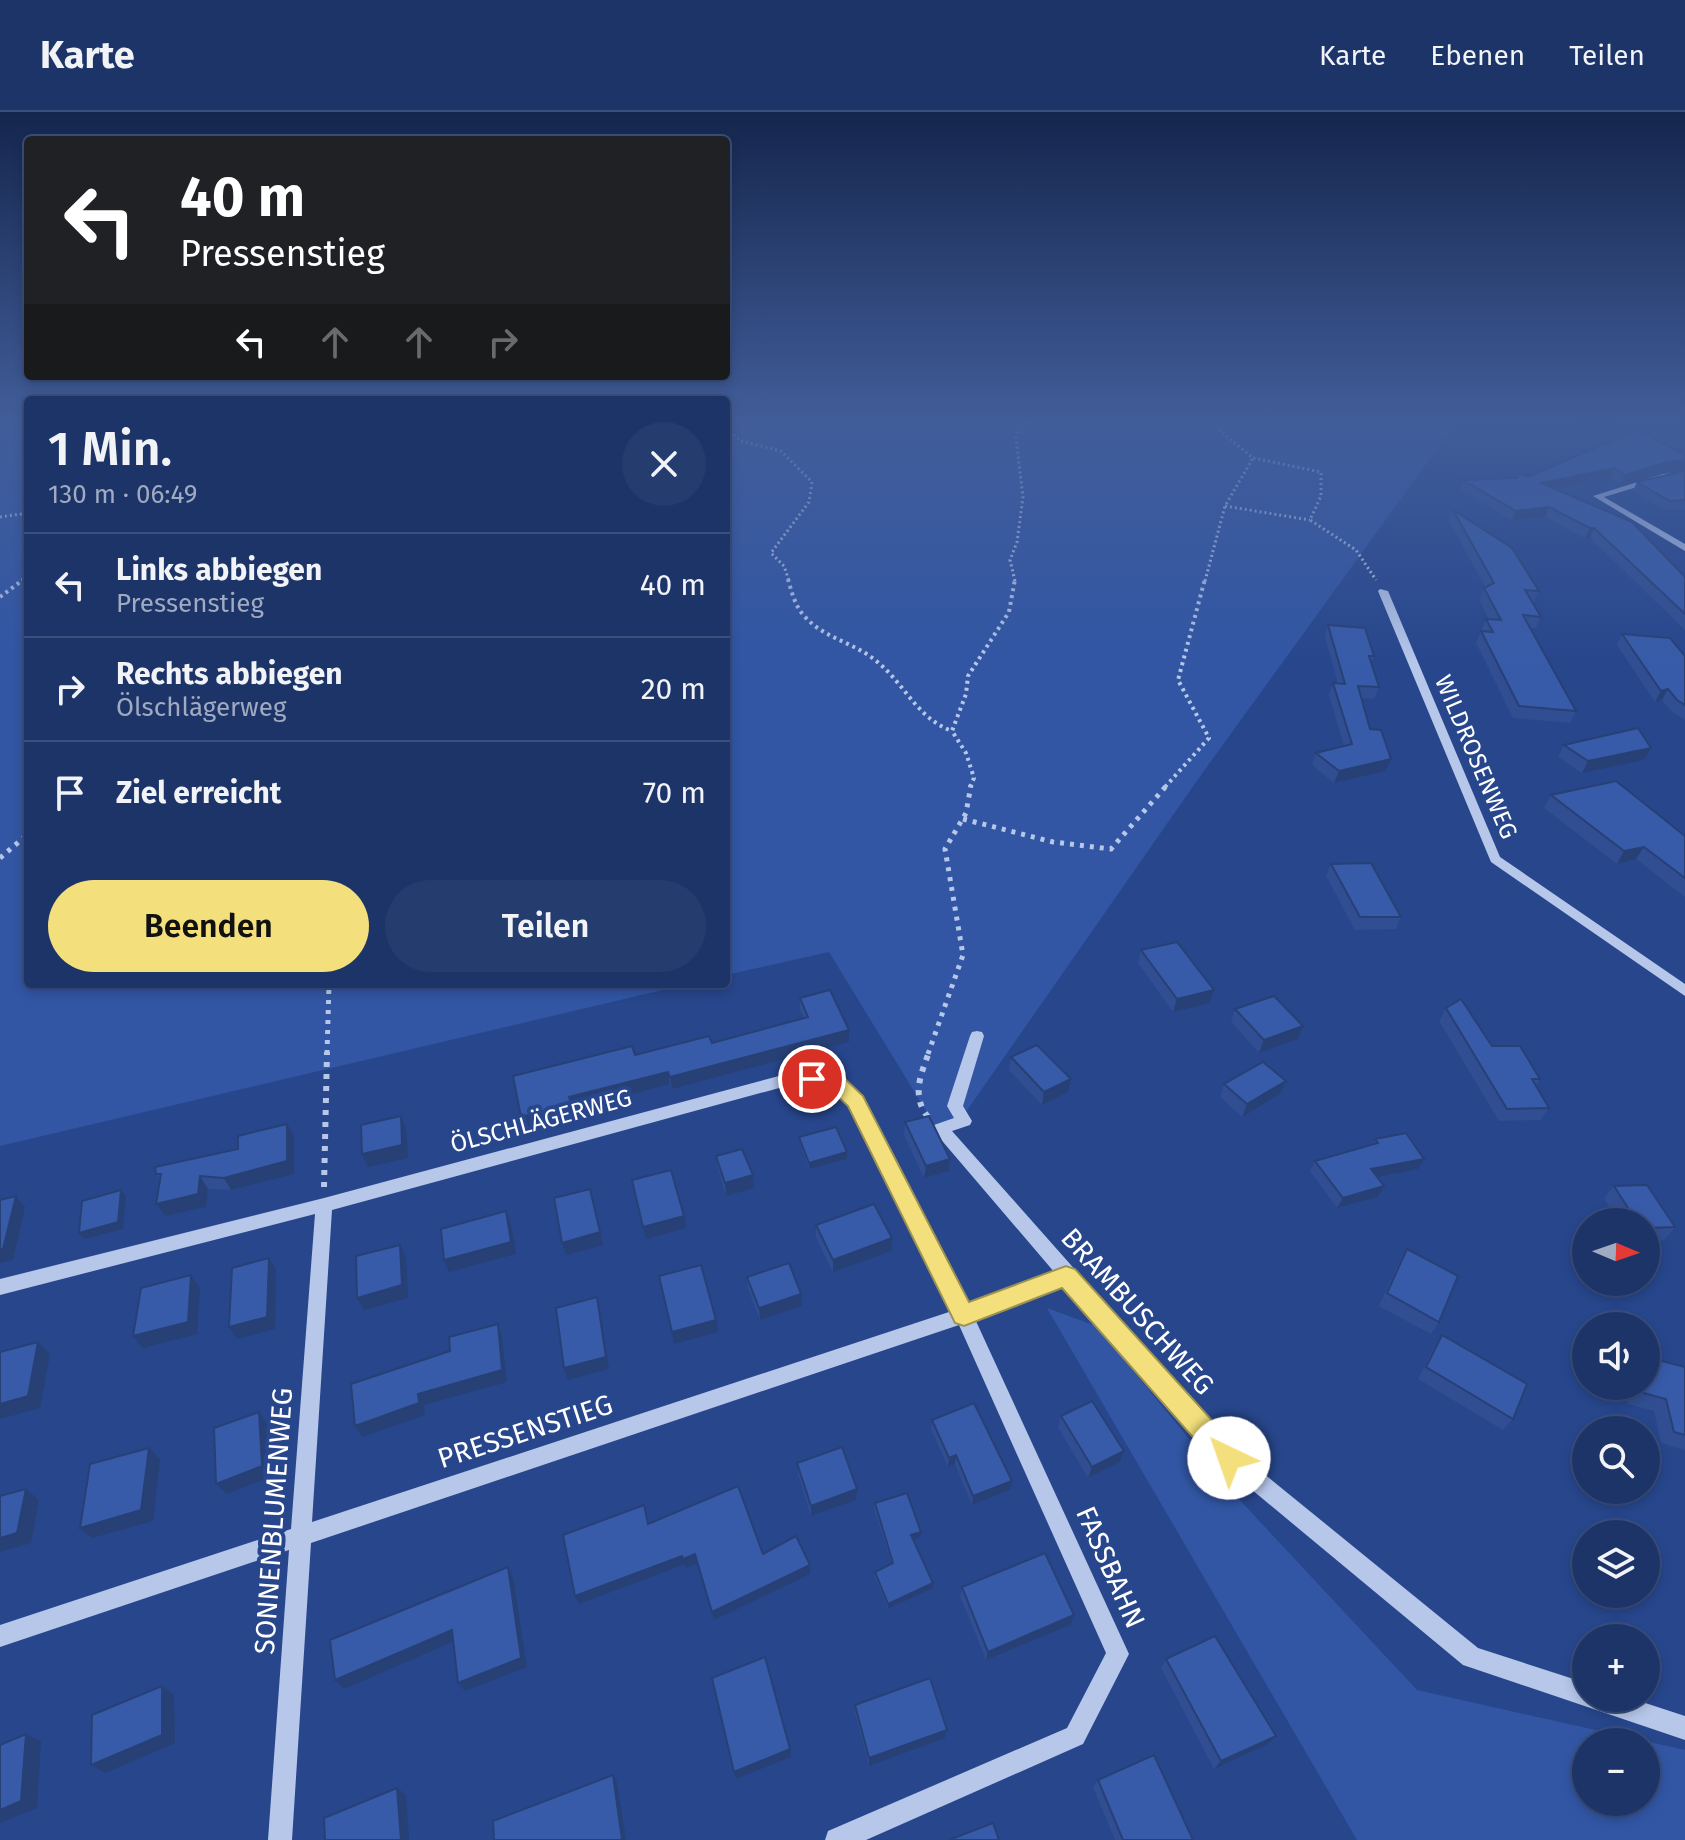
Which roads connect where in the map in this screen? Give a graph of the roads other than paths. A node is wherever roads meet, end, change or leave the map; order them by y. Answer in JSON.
{"nodes":[{"id":1,"x":1605,"y":501,"type":"edge"},
{"id":2,"x":1685,"y":548,"type":"edge"},
{"id":3,"x":1383,"y":591,"type":"road end"},
{"id":4,"x":1685,"y":991,"type":"edge"},
{"id":5,"x":977,"y":1036,"type":"dead end"},
{"id":6,"x":324,"y":1205,"type":"junction"},
{"id":7,"x":1066,"y":1277,"type":"junction"},
{"id":8,"x":0,"y":1287,"type":"edge"},
{"id":9,"x":964,"y":1315,"type":"junction"},
{"id":10,"x":300,"y":1535,"type":"junction"},
{"id":11,"x":0,"y":1636,"type":"edge"},
{"id":12,"x":1572,"y":1690,"type":"edge"},
{"id":13,"x":1637,"y":1712,"type":"edge"},
{"id":14,"x":1685,"y":1728,"type":"edge"},
{"id":15,"x":280,"y":1840,"type":"edge"},
{"id":16,"x":837,"y":1840,"type":"edge"}],
"edges":[{"from":1,"to":2,"type":"street"},
{"from":3,"to":4,"type":"street","name":"WILDROSENWEG"},
{"from":5,"to":7,"type":"street","name":"BRAMBUSCHWEG"},
{"from":6,"to":8,"type":"street","name":"ÖLSCHLÄGERWEG"},
{"from":6,"to":9,"type":"street","name":"ÖLSCHLÄGERWEG"},
{"from":6,"to":10,"type":"street","name":"SONNENBLUMENWEG"},
{"from":7,"to":9,"type":"street","name":"PRESSENSTIEG"},
{"from":7,"to":12,"type":"street","name":"BRAMBUSCHWEG"},
{"from":9,"to":10,"type":"street","name":"PRESSENSTIEG"},
{"from":9,"to":16,"type":"street","name":"FASSBAHN"},
{"from":10,"to":11,"type":"street","name":"PRESSENSTIEG"},
{"from":10,"to":15,"type":"street","name":"SONNENBLUMENWEG"},
{"from":13,"to":14,"type":"street"}]}
